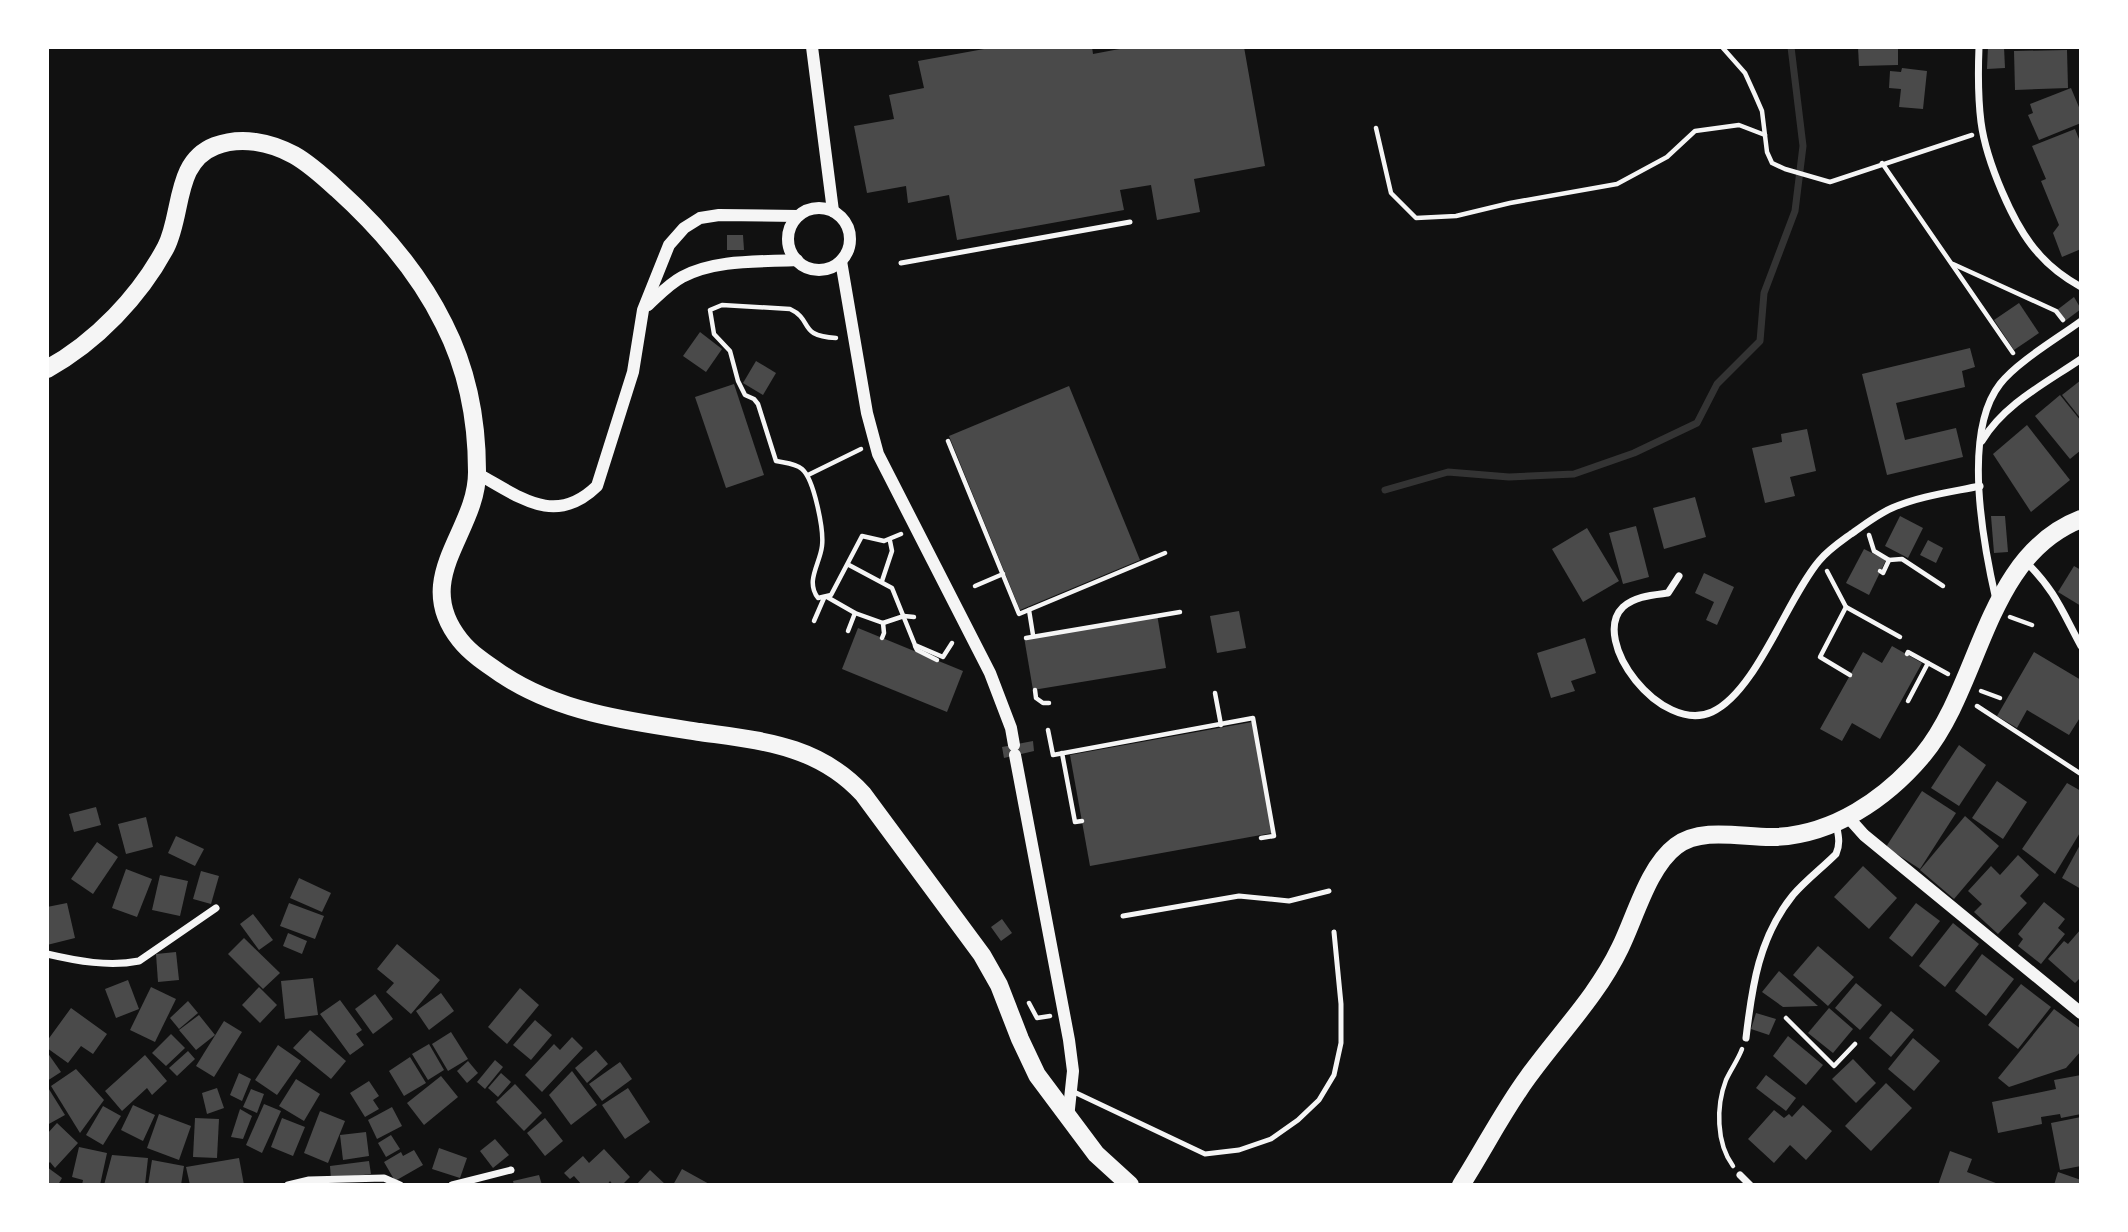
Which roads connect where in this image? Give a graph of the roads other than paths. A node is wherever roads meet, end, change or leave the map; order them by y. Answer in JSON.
{"nodes":[{"id":1,"x":812,"y":47,"type":"edge"},
{"id":2,"x":1979,"y":47,"type":"edge"},
{"id":3,"x":833,"y":211,"type":"junction"},
{"id":4,"x":798,"y":216,"type":"junction"},
{"id":5,"x":1130,"y":222,"type":"dead end"},
{"id":6,"x":797,"y":260,"type":"junction"},
{"id":7,"x":841,"y":261,"type":"junction"},
{"id":8,"x":901,"y":263,"type":"dead end"},
{"id":9,"x":2081,"y":287,"type":"edge"},
{"id":10,"x":643,"y":310,"type":"junction"},
{"id":11,"x":2081,"y":321,"type":"edge"},
{"id":12,"x":2081,"y":359,"type":"edge"},
{"id":13,"x":47,"y":369,"type":"edge"},
{"id":14,"x":1980,"y":444,"type":"junction"},
{"id":15,"x":478,"y":474,"type":"junction"},
{"id":16,"x":1979,"y":486,"type":"junction"},
{"id":17,"x":2081,"y":519,"type":"edge"},
{"id":18,"x":2024,"y":561,"type":"junction"},
{"id":19,"x":1679,"y":576,"type":"dead end"},
{"id":20,"x":2003,"y":610,"type":"junction"},
{"id":21,"x":2081,"y":646,"type":"edge"},
{"id":22,"x":1842,"y":819,"type":"junction"},
{"id":23,"x":1329,"y":891,"type":"dead end"},
{"id":24,"x":216,"y":908,"type":"dead end"},
{"id":25,"x":1123,"y":916,"type":"dead end"},
{"id":26,"x":1334,"y":932,"type":"dead end"},
{"id":27,"x":47,"y":954,"type":"edge"},
{"id":28,"x":2081,"y":1013,"type":"edge"},
{"id":29,"x":1746,"y":1038,"type":"road end"},
{"id":30,"x":1072,"y":1091,"type":"junction"},
{"id":31,"x":1068,"y":1119,"type":"junction"},
{"id":32,"x":511,"y":1170,"type":"dead end"},
{"id":33,"x":1740,"y":1175,"type":"road end"},
{"id":34,"x":288,"y":1185,"type":"edge"},
{"id":35,"x":400,"y":1185,"type":"edge"},
{"id":36,"x":452,"y":1185,"type":"edge"},
{"id":37,"x":1130,"y":1185,"type":"edge"},
{"id":38,"x":1461,"y":1185,"type":"edge"},
{"id":39,"x":1749,"y":1185,"type":"edge"}],
"edges":[{"from":1,"to":3,"type":"street"},
{"from":2,"to":9,"type":"street"},
{"from":3,"to":4,"type":"street"},
{"from":3,"to":7,"type":"street"},
{"from":4,"to":6,"type":"street"},
{"from":4,"to":10,"type":"street"},
{"from":5,"to":8,"type":"lane"},
{"from":6,"to":7,"type":"street"},
{"from":6,"to":10,"type":"street"},
{"from":7,"to":30,"type":"street"},
{"from":10,"to":15,"type":"street"},
{"from":11,"to":14,"type":"street"},
{"from":12,"to":14,"type":"street"},
{"from":13,"to":15,"type":"main road"},
{"from":14,"to":16,"type":"street"},
{"from":15,"to":31,"type":"main road"},
{"from":16,"to":19,"type":"street"},
{"from":16,"to":20,"type":"street"},
{"from":17,"to":18,"type":"main road"},
{"from":18,"to":20,"type":"main road"},
{"from":18,"to":21,"type":"street"},
{"from":20,"to":22,"type":"main road"},
{"from":22,"to":28,"type":"street"},
{"from":22,"to":29,"type":"street"},
{"from":22,"to":38,"type":"main road"},
{"from":23,"to":25,"type":"lane"},
{"from":24,"to":27,"type":"street"},
{"from":26,"to":30,"type":"lane"},
{"from":30,"to":31,"type":"street"},
{"from":31,"to":37,"type":"main road"},
{"from":32,"to":36,"type":"street"},
{"from":33,"to":39,"type":"street"},
{"from":34,"to":35,"type":"street"}]}
